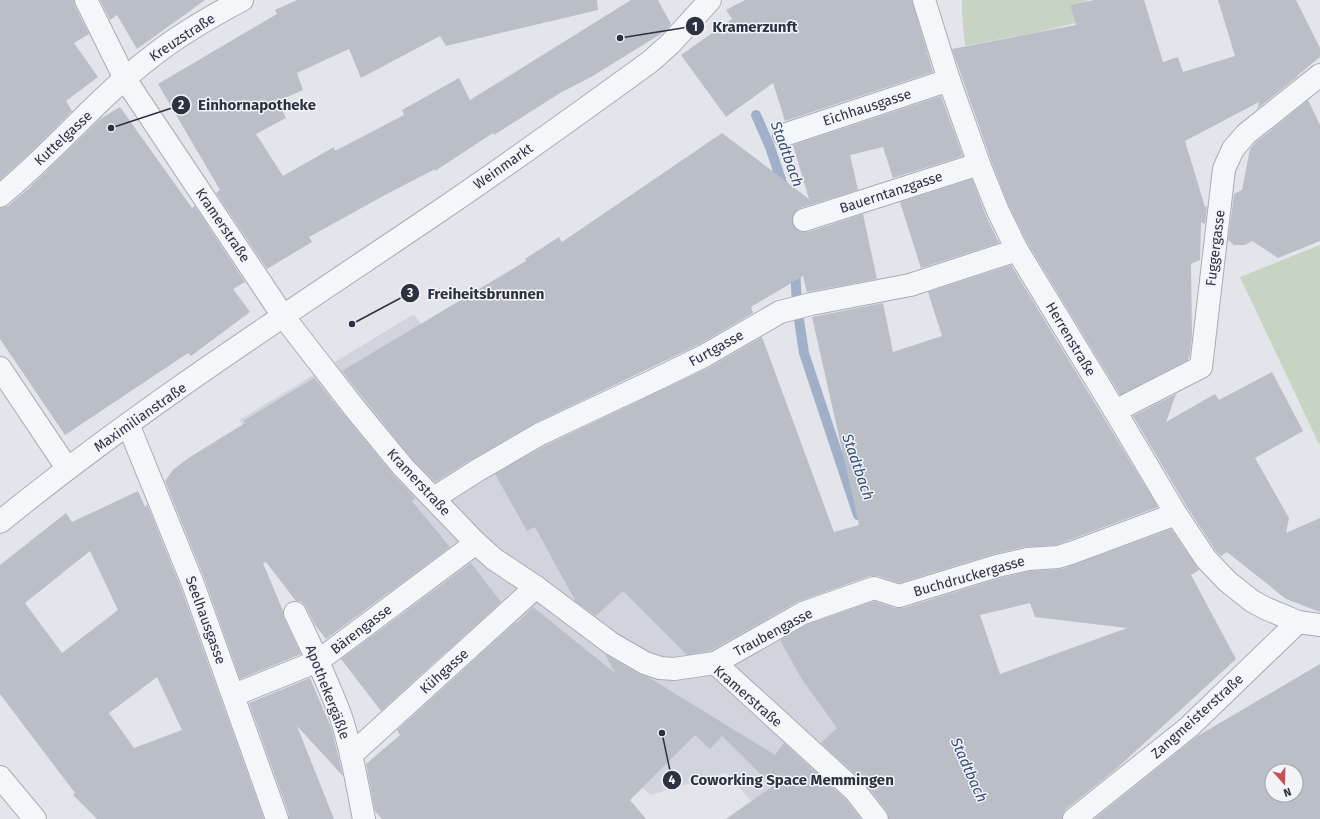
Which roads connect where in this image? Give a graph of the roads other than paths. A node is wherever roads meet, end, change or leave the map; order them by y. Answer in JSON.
{"nodes":[{"id":1,"x":86,"y":0,"type":"edge"},
{"id":2,"x":242,"y":0,"type":"edge"},
{"id":3,"x":710,"y":0,"type":"edge"},
{"id":4,"x":924,"y":0,"type":"edge"},
{"id":5,"x":1320,"y":74,"type":"edge"},
{"id":6,"x":125,"y":79,"type":"junction"},
{"id":7,"x":949,"y":80,"type":"junction"},
{"id":8,"x":784,"y":134,"type":"dead end"},
{"id":9,"x":979,"y":164,"type":"junction"},
{"id":10,"x":0,"y":196,"type":"edge"},
{"id":11,"x":804,"y":220,"type":"dead end"},
{"id":12,"x":1017,"y":250,"type":"junction"},
{"id":13,"x":283,"y":316,"type":"junction"},
{"id":14,"x":0,"y":368,"type":"edge"},
{"id":15,"x":1115,"y":411,"type":"junction"},
{"id":16,"x":128,"y":424,"type":"junction"},
{"id":17,"x":67,"y":468,"type":"junction"},
{"id":18,"x":434,"y":498,"type":"junction"},
{"id":19,"x":1176,"y":514,"type":"junction"},
{"id":20,"x":0,"y":522,"type":"edge"},
{"id":21,"x":476,"y":543,"type":"junction"},
{"id":22,"x":536,"y":587,"type":"junction"},
{"id":23,"x":890,"y":594,"type":"joint"},
{"id":24,"x":296,"y":613,"type":"dead end"},
{"id":25,"x":1298,"y":622,"type":"junction"},
{"id":26,"x":1320,"y":625,"type":"edge"},
{"id":27,"x":318,"y":661,"type":"junction"},
{"id":28,"x":715,"y":663,"type":"junction"},
{"id":29,"x":234,"y":695,"type":"junction"},
{"id":30,"x":352,"y":755,"type":"junction"},
{"id":31,"x":0,"y":777,"type":"edge"},
{"id":32,"x":35,"y":819,"type":"edge"},
{"id":33,"x":277,"y":819,"type":"edge"},
{"id":34,"x":364,"y":819,"type":"edge"},
{"id":35,"x":877,"y":819,"type":"edge"},
{"id":36,"x":1074,"y":819,"type":"edge"}],
"edges":[{"from":1,"to":6,"type":"street","name":"Kramerstraße"},
{"from":2,"to":6,"type":"street","name":"Kreuzstraße"},
{"from":3,"to":13,"type":"street","name":"Weinmarkt"},
{"from":4,"to":7,"type":"street","name":"Herrenstraße"},
{"from":5,"to":15,"type":"street","name":"Fuggergasse"},
{"from":6,"to":10,"type":"street","name":"Kuttelgasse"},
{"from":6,"to":13,"type":"street","name":"Kramerstraße"},
{"from":7,"to":8,"type":"street","name":"Eichhausgasse"},
{"from":7,"to":9,"type":"street","name":"Herrenstraße"},
{"from":9,"to":11,"type":"street","name":"Bauerntanzgasse"},
{"from":9,"to":12,"type":"street","name":"Herrenstraße"},
{"from":12,"to":15,"type":"street","name":"Herrenstraße"},
{"from":12,"to":18,"type":"street","name":"Furtgasse"},
{"from":13,"to":16,"type":"street","name":"Maximilianstraße"},
{"from":13,"to":18,"type":"street","name":"Kramerstraße"},
{"from":14,"to":17,"type":"street"},
{"from":15,"to":19,"type":"street","name":"Herrenstraße"},
{"from":16,"to":17,"type":"street","name":"Maximilianstraße"},
{"from":16,"to":29,"type":"street","name":"Seelhausgasse"},
{"from":17,"to":20,"type":"street","name":"Maximilianstraße"},
{"from":18,"to":21,"type":"street","name":"Kramerstraße"},
{"from":19,"to":23,"type":"street","name":"Buchdruckergasse"},
{"from":19,"to":25,"type":"street","name":"Herrenstraße"},
{"from":21,"to":22,"type":"street","name":"Kramerstraße"},
{"from":21,"to":27,"type":"street","name":"Bärengasse"},
{"from":22,"to":28,"type":"street","name":"Kramerstraße"},
{"from":22,"to":30,"type":"street","name":"Kühgasse"},
{"from":23,"to":28,"type":"street","name":"Traubengasse"},
{"from":24,"to":27,"type":"street","name":"Apothekergäßle"},
{"from":25,"to":26,"type":"street"},
{"from":25,"to":36,"type":"street","name":"Zangmeisterstraße"},
{"from":27,"to":29,"type":"street","name":"Bärengasse"},
{"from":27,"to":30,"type":"street","name":"Apothekergäßle"},
{"from":28,"to":35,"type":"street","name":"Kramerstraße"},
{"from":29,"to":33,"type":"street","name":"Seelhausgasse"},
{"from":30,"to":34,"type":"street","name":"Apothekergäßle"},
{"from":31,"to":32,"type":"street"}]}
